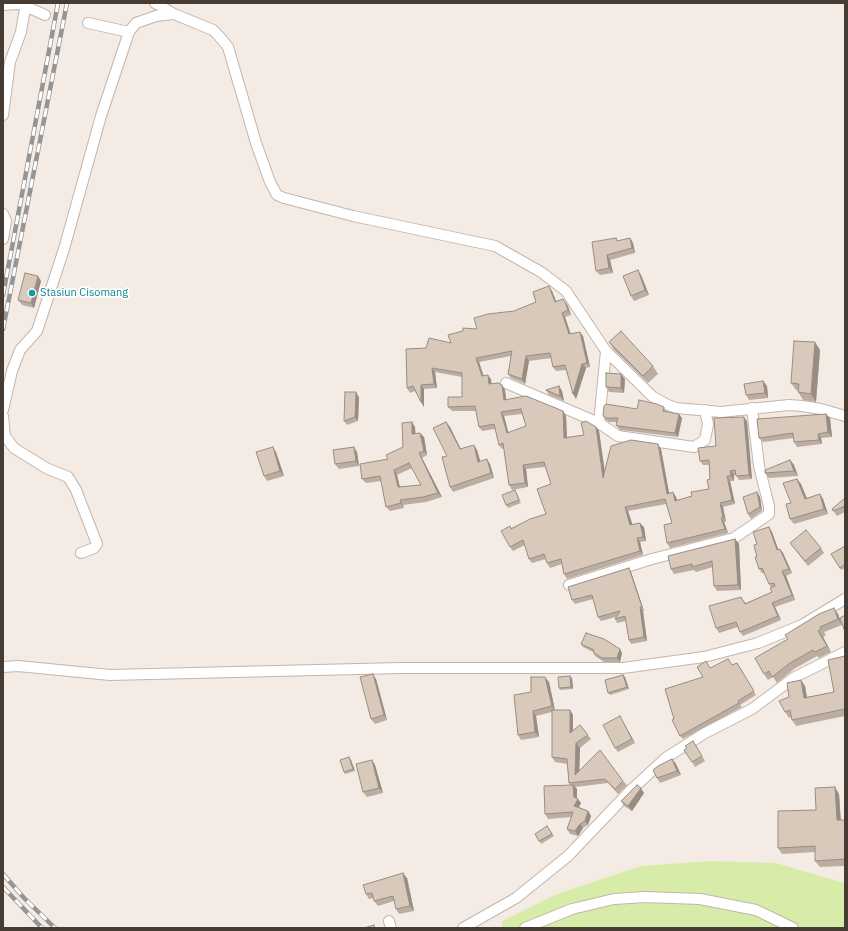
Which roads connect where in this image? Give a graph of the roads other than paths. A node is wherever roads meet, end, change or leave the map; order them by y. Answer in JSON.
{"nodes":[{"id":1,"x":156,"y":3,"type":"edge"},
{"id":2,"x":3,"y":5,"type":"edge"},
{"id":3,"x":22,"y":5,"type":"edge"},
{"id":4,"x":174,"y":14,"type":"junction"},
{"id":5,"x":45,"y":15,"type":"dead end"},
{"id":6,"x":88,"y":23,"type":"dead end"},
{"id":7,"x":129,"y":32,"type":"junction"},
{"id":8,"x":3,"y":115,"type":"edge"},
{"id":9,"x":3,"y":214,"type":"edge"},
{"id":10,"x":3,"y":239,"type":"edge"},
{"id":11,"x":606,"y":351,"type":"junction"},
{"id":12,"x":506,"y":383,"type":"dead end"},
{"id":13,"x":752,"y":408,"type":"junction"},
{"id":14,"x":3,"y":410,"type":"edge"},
{"id":15,"x":705,"y":410,"type":"junction"},
{"id":16,"x":3,"y":416,"type":"edge"},
{"id":17,"x":845,"y":416,"type":"edge"},
{"id":18,"x":599,"y":423,"type":"junction"},
{"id":19,"x":81,"y":553,"type":"dead end"},
{"id":20,"x":569,"y":585,"type":"edge"},
{"id":21,"x":845,"y":599,"type":"edge"},
{"id":22,"x":845,"y":652,"type":"edge"},
{"id":23,"x":3,"y":667,"type":"edge"},
{"id":24,"x":462,"y":928,"type":"edge"},
{"id":25,"x":525,"y":928,"type":"edge"},
{"id":26,"x":793,"y":928,"type":"edge"}],
"edges":[{"from":1,"to":4,"type":"street"},
{"from":2,"to":3,"type":"street"},
{"from":3,"to":5,"type":"street"},
{"from":3,"to":8,"type":"street"},
{"from":4,"to":7,"type":"street"},
{"from":4,"to":11,"type":"street"},
{"from":6,"to":7,"type":"street"},
{"from":7,"to":14,"type":"street"},
{"from":9,"to":10,"type":"street"},
{"from":11,"to":15,"type":"street"},
{"from":11,"to":18,"type":"street"},
{"from":12,"to":18,"type":"street"},
{"from":13,"to":15,"type":"street"},
{"from":13,"to":17,"type":"street"},
{"from":13,"to":20,"type":"street"},
{"from":15,"to":18,"type":"street"},
{"from":16,"to":19,"type":"street"},
{"from":21,"to":23,"type":"street"},
{"from":22,"to":24,"type":"street"},
{"from":25,"to":26,"type":"street"}]}
